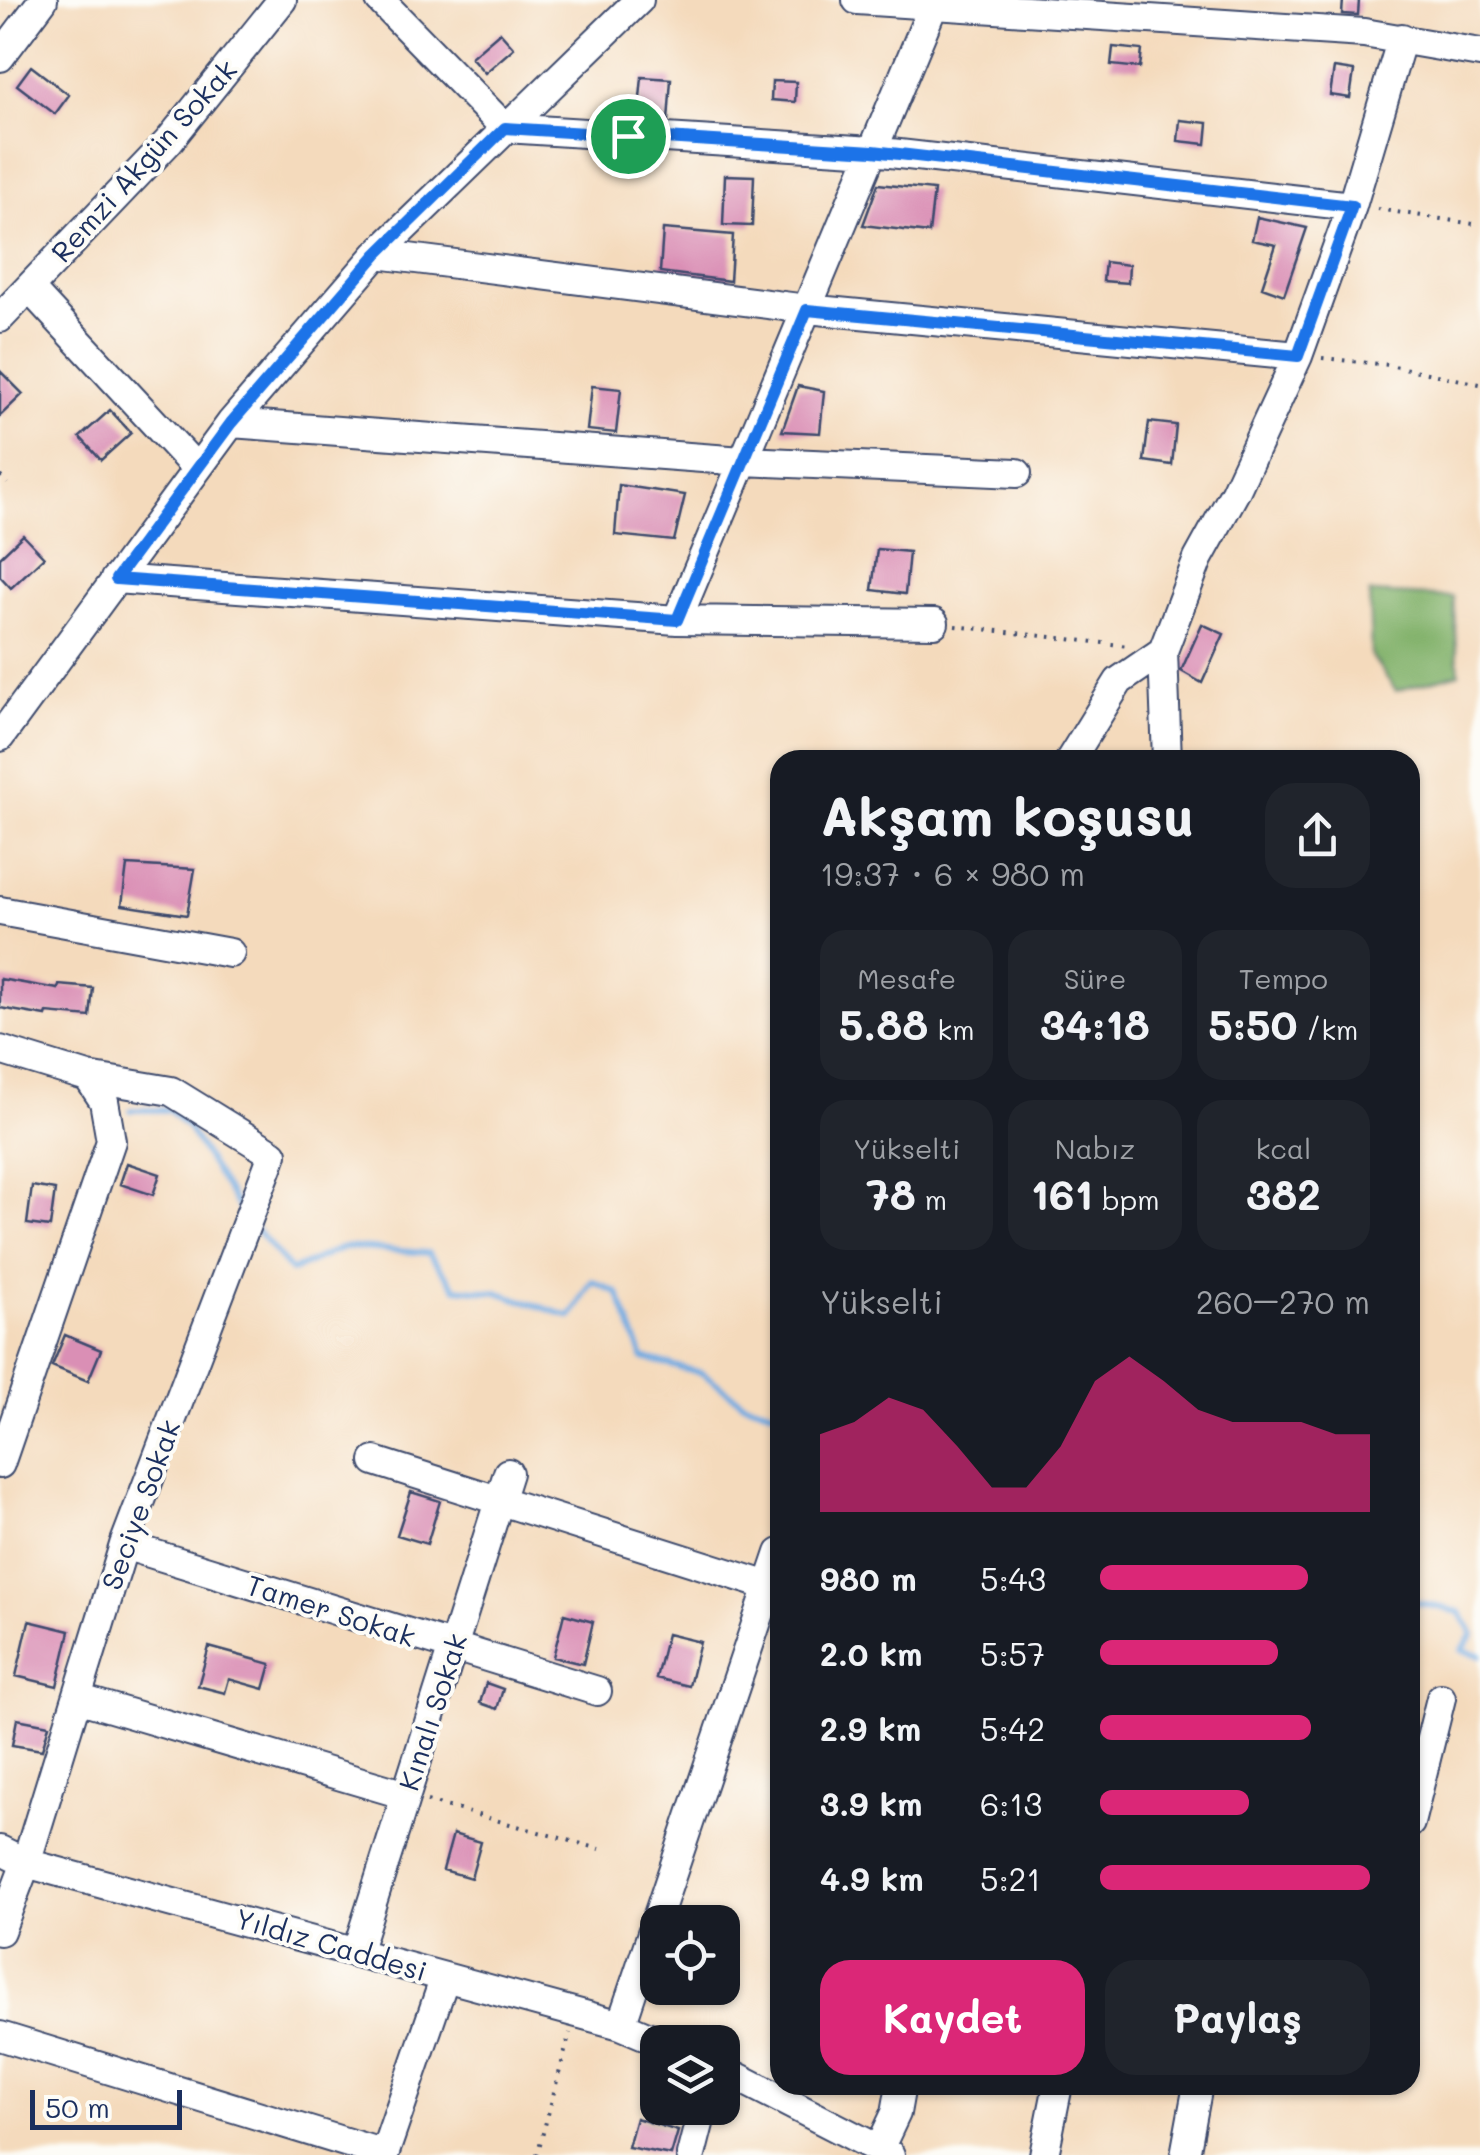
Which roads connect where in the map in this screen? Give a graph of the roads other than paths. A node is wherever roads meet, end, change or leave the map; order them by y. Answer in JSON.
{"nodes":[{"id":1,"x":43,"y":0,"type":"edge"},
{"id":2,"x":282,"y":0,"type":"edge"},
{"id":3,"x":380,"y":0,"type":"edge"},
{"id":4,"x":639,"y":0,"type":"edge"},
{"id":5,"x":857,"y":0,"type":"edge"},
{"id":6,"x":978,"y":4,"type":"edge"},
{"id":7,"x":933,"y":6,"type":"junction"},
{"id":8,"x":1226,"y":12,"type":"edge"},
{"id":9,"x":1402,"y":38,"type":"junction"},
{"id":10,"x":1480,"y":52,"type":"edge"},
{"id":11,"x":0,"y":57,"type":"edge"},
{"id":12,"x":505,"y":128,"type":"junction"},
{"id":13,"x":873,"y":151,"type":"junction"},
{"id":14,"x":1352,"y":206,"type":"junction"},
{"id":15,"x":377,"y":254,"type":"junction"},
{"id":16,"x":30,"y":289,"type":"junction"},
{"id":17,"x":807,"y":310,"type":"junction"},
{"id":18,"x":0,"y":318,"type":"edge"},
{"id":19,"x":1298,"y":356,"type":"junction"},
{"id":20,"x":231,"y":423,"type":"junction"},
{"id":21,"x":743,"y":461,"type":"junction"},
{"id":22,"x":197,"y":469,"type":"junction"},
{"id":23,"x":1017,"y":473,"type":"dead end"},
{"id":24,"x":116,"y":579,"type":"junction"},
{"id":25,"x":677,"y":620,"type":"junction"},
{"id":26,"x":934,"y":623,"type":"road end"},
{"id":27,"x":1164,"y":651,"type":"junction"},
{"id":28,"x":0,"y":737,"type":"edge"},
{"id":29,"x":1076,"y":750,"type":"edge"},
{"id":30,"x":1167,"y":750,"type":"edge"},
{"id":31,"x":0,"y":912,"type":"edge"},
{"id":32,"x":230,"y":953,"type":"dead end"},
{"id":33,"x":0,"y":1050,"type":"edge"},
{"id":34,"x":88,"y":1076,"type":"junction"},
{"id":35,"x":375,"y":1462,"type":"dead end"},
{"id":36,"x":0,"y":1464,"type":"edge"},
{"id":37,"x":508,"y":1473,"type":"dead end"},
{"id":38,"x":499,"y":1501,"type":"junction"},
{"id":39,"x":124,"y":1544,"type":"junction"},
{"id":40,"x":770,"y":1586,"type":"edge"},
{"id":41,"x":770,"y":1593,"type":"edge"},
{"id":42,"x":455,"y":1650,"type":"junction"},
{"id":43,"x":597,"y":1691,"type":"dead end"},
{"id":44,"x":77,"y":1698,"type":"junction"},
{"id":45,"x":1441,"y":1698,"type":"dead end"},
{"id":46,"x":1420,"y":1782,"type":"edge"},
{"id":47,"x":406,"y":1795,"type":"junction"},
{"id":48,"x":0,"y":1850,"type":"edge"},
{"id":49,"x":26,"y":1863,"type":"junction"},
{"id":50,"x":0,"y":1931,"type":"edge"},
{"id":51,"x":358,"y":1950,"type":"junction"},
{"id":52,"x":444,"y":1977,"type":"junction"},
{"id":53,"x":621,"y":2025,"type":"junction"},
{"id":54,"x":640,"y":2033,"type":"edge"},
{"id":55,"x":0,"y":2036,"type":"edge"},
{"id":56,"x":740,"y":2078,"type":"edge"},
{"id":57,"x":770,"y":2094,"type":"edge"},
{"id":58,"x":773,"y":2095,"type":"edge"},
{"id":59,"x":900,"y":2095,"type":"edge"},
{"id":60,"x":1056,"y":2095,"type":"edge"},
{"id":61,"x":1196,"y":2095,"type":"edge"},
{"id":62,"x":699,"y":2125,"type":"edge"},
{"id":63,"x":884,"y":2152,"type":"edge"},
{"id":64,"x":384,"y":2154,"type":"edge"},
{"id":65,"x":692,"y":2155,"type":"edge"},
{"id":66,"x":1044,"y":2155,"type":"edge"},
{"id":67,"x":1186,"y":2155,"type":"edge"}],
"edges":[{"from":1,"to":11,"type":"street"},
{"from":2,"to":16,"type":"street","name":"Remzi Akgün Sokak"},
{"from":3,"to":12,"type":"street"},
{"from":4,"to":12,"type":"street"},
{"from":5,"to":7,"type":"street"},
{"from":6,"to":7,"type":"street"},
{"from":6,"to":8,"type":"street"},
{"from":7,"to":13,"type":"street"},
{"from":8,"to":9,"type":"street"},
{"from":9,"to":10,"type":"street"},
{"from":9,"to":14,"type":"street"},
{"from":12,"to":13,"type":"street"},
{"from":12,"to":15,"type":"street"},
{"from":13,"to":14,"type":"street"},
{"from":13,"to":17,"type":"street"},
{"from":14,"to":19,"type":"street"},
{"from":15,"to":17,"type":"street"},
{"from":15,"to":20,"type":"street"},
{"from":16,"to":18,"type":"street","name":"Remzi Akgün Sokak"},
{"from":16,"to":22,"type":"street"},
{"from":17,"to":19,"type":"street"},
{"from":17,"to":21,"type":"street"},
{"from":19,"to":27,"type":"street"},
{"from":20,"to":21,"type":"street"},
{"from":20,"to":22,"type":"street"},
{"from":21,"to":23,"type":"street"},
{"from":21,"to":25,"type":"street"},
{"from":22,"to":24,"type":"street"},
{"from":24,"to":25,"type":"street"},
{"from":24,"to":28,"type":"street"},
{"from":25,"to":26,"type":"street"},
{"from":27,"to":29,"type":"street"},
{"from":27,"to":30,"type":"street"},
{"from":31,"to":32,"type":"street"},
{"from":33,"to":34,"type":"street"},
{"from":34,"to":36,"type":"street"},
{"from":34,"to":39,"type":"street","name":"Seciye Sokak"},
{"from":35,"to":38,"type":"street"},
{"from":37,"to":38,"type":"street","name":"Kınalı Sokak"},
{"from":38,"to":40,"type":"street"},
{"from":38,"to":42,"type":"street","name":"Kınalı Sokak"},
{"from":39,"to":42,"type":"street","name":"Tamer Sokak"},
{"from":39,"to":44,"type":"street","name":"Seciye Sokak"},
{"from":41,"to":53,"type":"street"},
{"from":42,"to":43,"type":"street","name":"Tamer Sokak"},
{"from":42,"to":47,"type":"street","name":"Kınalı Sokak"},
{"from":44,"to":47,"type":"street"},
{"from":44,"to":49,"type":"street","name":"Seciye Sokak"},
{"from":45,"to":46,"type":"street"},
{"from":47,"to":51,"type":"street","name":"Kınalı Sokak"},
{"from":48,"to":49,"type":"street","name":"Yıldız Caddesi"},
{"from":49,"to":50,"type":"street","name":"Seciye Sokak"},
{"from":49,"to":51,"type":"street","name":"Yıldız Caddesi"},
{"from":51,"to":52,"type":"street","name":"Yıldız Caddesi"},
{"from":52,"to":53,"type":"street","name":"Yıldız Caddesi"},
{"from":52,"to":64,"type":"street"},
{"from":53,"to":54,"type":"street","name":"Yıldız Caddesi"},
{"from":55,"to":64,"type":"street"},
{"from":56,"to":57,"type":"street"},
{"from":58,"to":63,"type":"street"},
{"from":59,"to":63,"type":"street"},
{"from":60,"to":66,"type":"street"},
{"from":61,"to":67,"type":"street"},
{"from":62,"to":65,"type":"street"}]}
